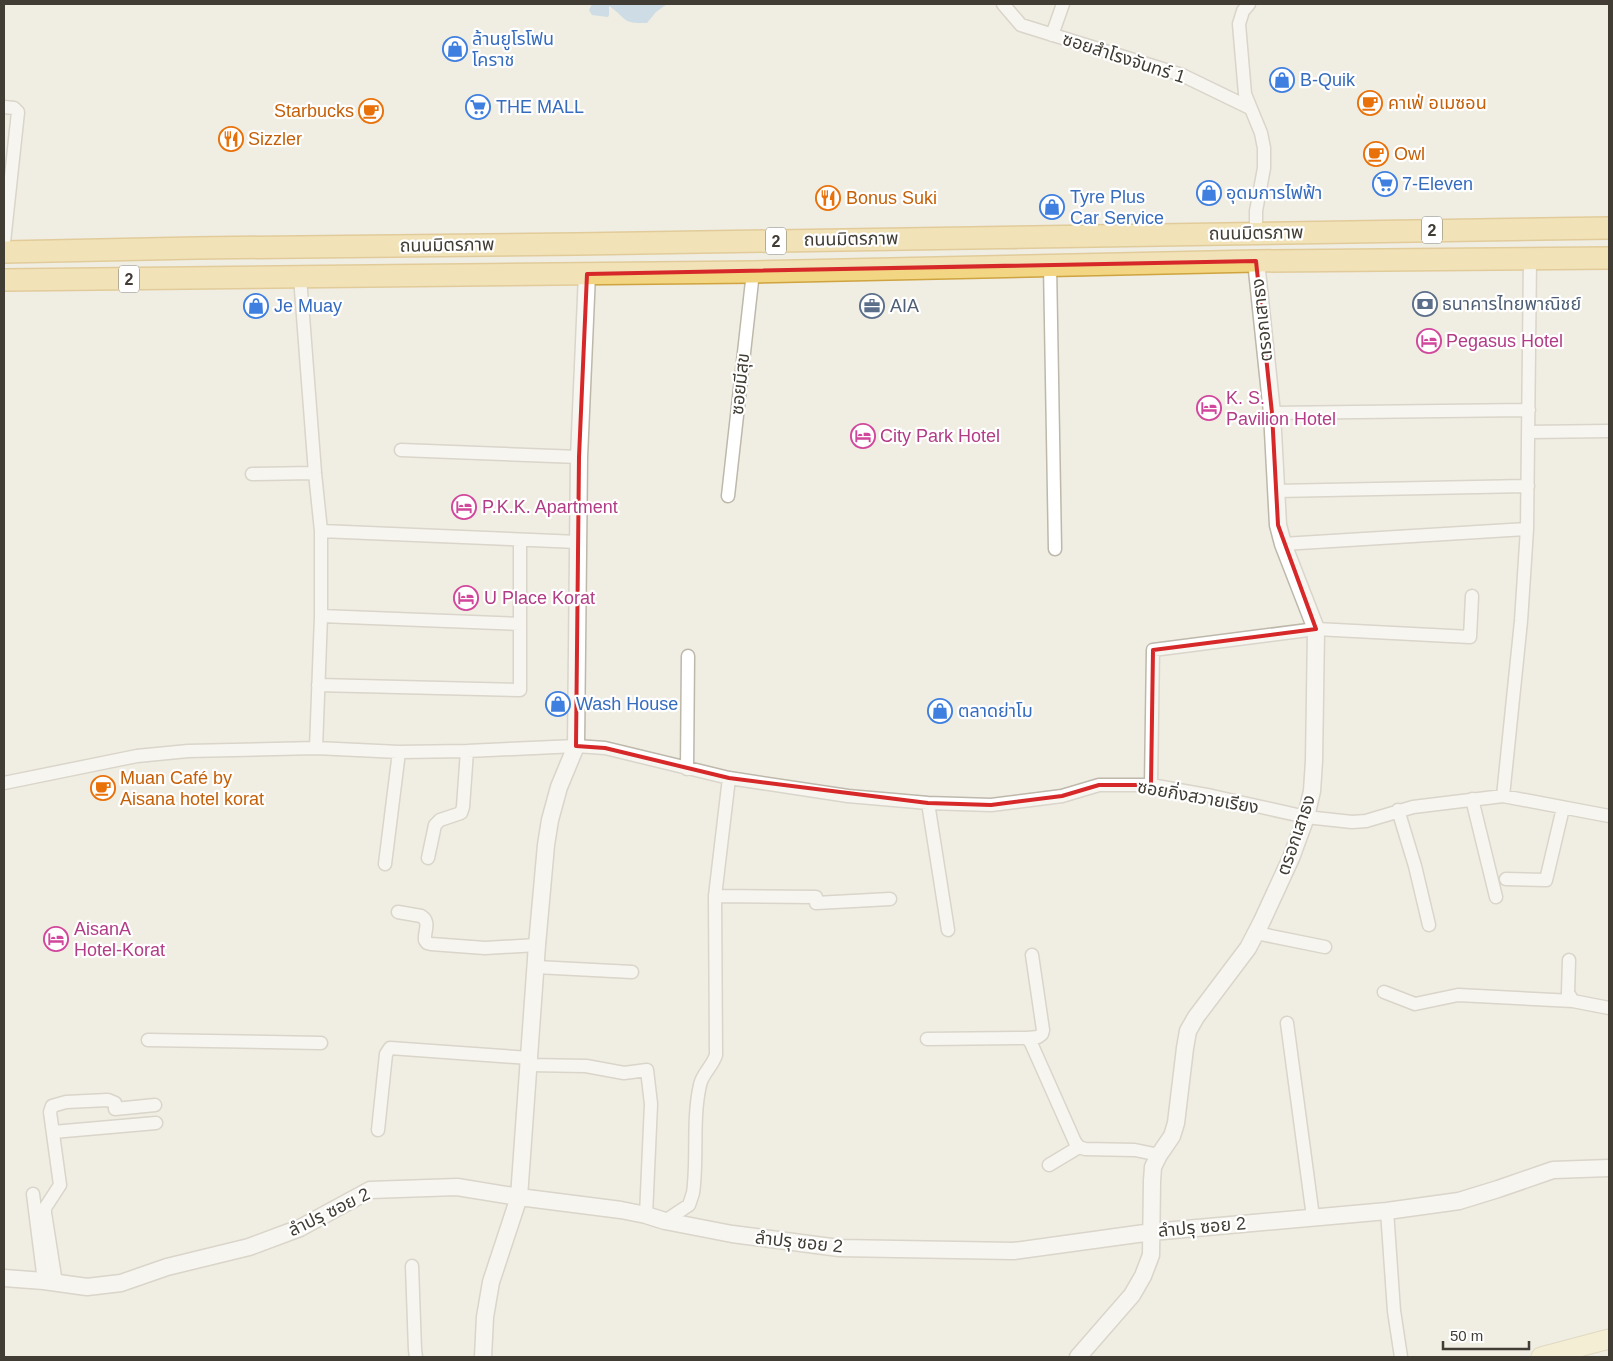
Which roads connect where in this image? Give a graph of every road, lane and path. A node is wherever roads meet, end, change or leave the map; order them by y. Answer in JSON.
{"nodes":[{"id":1,"x":1003,"y":4,"type":"edge"},
{"id":2,"x":1063,"y":4,"type":"edge"},
{"id":3,"x":1249,"y":4,"type":"edge"},
{"id":4,"x":1052,"y":35,"type":"junction"},
{"id":5,"x":4,"y":107,"type":"edge"},
{"id":6,"x":1250,"y":108,"type":"junction"},
{"id":7,"x":1609,"y":228,"type":"edge"},
{"id":8,"x":1256,"y":233,"type":"junction"},
{"id":9,"x":4,"y":242,"type":"edge"},
{"id":10,"x":4,"y":252,"type":"edge"},
{"id":11,"x":1530,"y":258,"type":"junction"},
{"id":12,"x":1609,"y":258,"type":"edge"},
{"id":13,"x":1256,"y":261,"type":"junction"},
{"id":14,"x":1050,"y":265,"type":"junction"},
{"id":15,"x":753,"y":272,"type":"junction"},
{"id":16,"x":587,"y":274,"type":"junction"},
{"id":17,"x":300,"y":277,"type":"junction"},
{"id":18,"x":4,"y":280,"type":"edge"},
{"id":19,"x":1529,"y":410,"type":"junction"},
{"id":20,"x":1272,"y":413,"type":"junction"},
{"id":21,"x":1609,"y":431,"type":"edge"},
{"id":22,"x":1529,"y":432,"type":"junction"},
{"id":23,"x":401,"y":450,"type":"dead end"},
{"id":24,"x":579,"y":457,"type":"junction"},
{"id":25,"x":315,"y":473,"type":"junction"},
{"id":26,"x":252,"y":474,"type":"dead end"},
{"id":27,"x":1528,"y":486,"type":"junction"},
{"id":28,"x":1276,"y":491,"type":"junction"},
{"id":29,"x":728,"y":496,"type":"dead end"},
{"id":30,"x":1527,"y":529,"type":"junction"},
{"id":31,"x":321,"y":531,"type":"junction"},
{"id":32,"x":520,"y":540,"type":"junction"},
{"id":33,"x":578,"y":542,"type":"junction"},
{"id":34,"x":1283,"y":544,"type":"junction"},
{"id":35,"x":1055,"y":549,"type":"dead end"},
{"id":36,"x":1472,"y":596,"type":"dead end"},
{"id":37,"x":321,"y":616,"type":"junction"},
{"id":38,"x":520,"y":624,"type":"junction"},
{"id":39,"x":1316,"y":629,"type":"junction"},
{"id":40,"x":688,"y":656,"type":"dead end"},
{"id":41,"x":318,"y":686,"type":"junction"},
{"id":42,"x":576,"y":746,"type":"junction"},
{"id":43,"x":316,"y":748,"type":"junction"},
{"id":44,"x":467,"y":751,"type":"junction"},
{"id":45,"x":398,"y":752,"type":"junction"},
{"id":46,"x":687,"y":769,"type":"junction"},
{"id":47,"x":729,"y":778,"type":"junction"},
{"id":48,"x":4,"y":783,"type":"edge"},
{"id":49,"x":1151,"y":785,"type":"junction"},
{"id":50,"x":1503,"y":796,"type":"junction"},
{"id":51,"x":1472,"y":799,"type":"junction"},
{"id":52,"x":928,"y":803,"type":"junction"},
{"id":53,"x":1563,"y":808,"type":"junction"},
{"id":54,"x":1398,"y":810,"type":"junction"},
{"id":55,"x":1609,"y":816,"type":"edge"},
{"id":56,"x":1306,"y":817,"type":"junction"},
{"id":57,"x":428,"y":858,"type":"dead end"},
{"id":58,"x":385,"y":864,"type":"dead end"},
{"id":59,"x":1506,"y":879,"type":"dead end"},
{"id":60,"x":715,"y":896,"type":"junction"},
{"id":61,"x":1496,"y":897,"type":"dead end"},
{"id":62,"x":890,"y":899,"type":"dead end"},
{"id":63,"x":398,"y":912,"type":"dead end"},
{"id":64,"x":1429,"y":926,"type":"dead end"},
{"id":65,"x":948,"y":930,"type":"dead end"},
{"id":66,"x":1256,"y":933,"type":"junction"},
{"id":67,"x":537,"y":945,"type":"junction"},
{"id":68,"x":1324,"y":947,"type":"dead end"},
{"id":69,"x":1032,"y":956,"type":"dead end"},
{"id":70,"x":1569,"y":960,"type":"dead end"},
{"id":71,"x":536,"y":966,"type":"junction"},
{"id":72,"x":632,"y":972,"type":"dead end"},
{"id":73,"x":1384,"y":992,"type":"dead end"},
{"id":74,"x":1573,"y":1001,"type":"junction"},
{"id":75,"x":1609,"y":1008,"type":"edge"},
{"id":76,"x":1287,"y":1023,"type":"dead end"},
{"id":77,"x":928,"y":1038,"type":"dead end"},
{"id":78,"x":1027,"y":1038,"type":"junction"},
{"id":79,"x":148,"y":1040,"type":"dead end"},
{"id":80,"x":321,"y":1043,"type":"dead end"},
{"id":81,"x":529,"y":1061,"type":"junction"},
{"id":82,"x":155,"y":1105,"type":"dead end"},
{"id":83,"x":156,"y":1123,"type":"dead end"},
{"id":84,"x":378,"y":1130,"type":"dead end"},
{"id":85,"x":53,"y":1132,"type":"junction"},
{"id":86,"x":1079,"y":1147,"type":"junction"},
{"id":87,"x":1159,"y":1155,"type":"junction"},
{"id":88,"x":1049,"y":1165,"type":"dead end"},
{"id":89,"x":1609,"y":1168,"type":"edge"},
{"id":90,"x":33,"y":1194,"type":"dead end"},
{"id":91,"x":519,"y":1197,"type":"junction"},
{"id":92,"x":1387,"y":1211,"type":"junction"},
{"id":93,"x":646,"y":1215,"type":"junction"},
{"id":94,"x":1313,"y":1217,"type":"junction"},
{"id":95,"x":664,"y":1221,"type":"junction"},
{"id":96,"x":1152,"y":1232,"type":"junction"},
{"id":97,"x":412,"y":1266,"type":"dead end"},
{"id":98,"x":4,"y":1278,"type":"edge"},
{"id":99,"x":50,"y":1282,"type":"junction"},
{"id":100,"x":1609,"y":1339,"type":"edge"},
{"id":101,"x":416,"y":1357,"type":"edge"},
{"id":102,"x":483,"y":1357,"type":"edge"},
{"id":103,"x":1078,"y":1357,"type":"edge"},
{"id":104,"x":1401,"y":1357,"type":"edge"},
{"id":105,"x":1542,"y":1357,"type":"edge"}],
"edges":[{"from":1,"to":4,"type":"street","name":"ซอยสำโรงจันทร์ 1"},
{"from":2,"to":4,"type":"street"},
{"from":3,"to":6,"type":"street"},
{"from":4,"to":6,"type":"street","name":"ซอยสำโรงจันทร์ 1"},
{"from":5,"to":9,"type":"street"},
{"from":6,"to":8,"type":"street"},
{"from":7,"to":8,"type":"highway","name":"ถนนมิตรภาพ","number":"2"},
{"from":8,"to":10,"type":"highway","name":"ถนนมิตรภาพ","number":"2"},
{"from":8,"to":13,"type":"highway"},
{"from":11,"to":12,"type":"highway","name":"ถนนมิตรภาพ","number":"2"},
{"from":11,"to":13,"type":"highway","name":"ถนนมิตรภาพ","number":"2"},
{"from":11,"to":19,"type":"street"},
{"from":13,"to":14,"type":"highway","name":"ถนนมิตรภาพ","number":"2"},
{"from":13,"to":20,"type":"street","name":"ตรอกเสาธง"},
{"from":14,"to":15,"type":"highway","name":"ถนนมิตรภาพ","number":"2"},
{"from":14,"to":35,"type":"street"},
{"from":15,"to":16,"type":"highway","name":"ถนนมิตรภาพ","number":"2"},
{"from":15,"to":29,"type":"street","name":"ซอยมีสุข"},
{"from":16,"to":17,"type":"highway","name":"ถนนมิตรภาพ","number":"2"},
{"from":16,"to":24,"type":"street"},
{"from":17,"to":18,"type":"highway","name":"ถนนมิตรภาพ","number":"2"},
{"from":17,"to":25,"type":"street"},
{"from":19,"to":20,"type":"street"},
{"from":19,"to":22,"type":"street"},
{"from":20,"to":28,"type":"street","name":"ตรอกเสาธง"},
{"from":21,"to":22,"type":"street"},
{"from":22,"to":27,"type":"street"},
{"from":23,"to":24,"type":"street"},
{"from":24,"to":33,"type":"street"},
{"from":25,"to":26,"type":"street"},
{"from":25,"to":31,"type":"street"},
{"from":27,"to":28,"type":"street"},
{"from":27,"to":30,"type":"street"},
{"from":28,"to":34,"type":"street","name":"ตรอกเสาธง"},
{"from":30,"to":34,"type":"street"},
{"from":30,"to":50,"type":"street"},
{"from":31,"to":32,"type":"street"},
{"from":31,"to":37,"type":"street"},
{"from":32,"to":33,"type":"street"},
{"from":32,"to":38,"type":"street"},
{"from":33,"to":42,"type":"street"},
{"from":34,"to":39,"type":"street","name":"ตรอกเสาธง"},
{"from":36,"to":39,"type":"street"},
{"from":37,"to":38,"type":"street"},
{"from":37,"to":41,"type":"street"},
{"from":38,"to":41,"type":"street"},
{"from":39,"to":49,"type":"street"},
{"from":39,"to":56,"type":"street","name":"ตรอกเสาธง"},
{"from":40,"to":46,"type":"street"},
{"from":41,"to":43,"type":"street"},
{"from":42,"to":44,"type":"street","name":"ซอยกิ่งสวายเรียง"},
{"from":42,"to":46,"type":"street","name":"ซอยกิ่งสวายเรียง"},
{"from":42,"to":67,"type":"street"},
{"from":43,"to":45,"type":"street","name":"ซอยกิ่งสวายเรียง"},
{"from":43,"to":48,"type":"street","name":"ซอยกิ่งสวายเรียง"},
{"from":44,"to":45,"type":"street","name":"ซอยกิ่งสวายเรียง"},
{"from":44,"to":57,"type":"street"},
{"from":45,"to":58,"type":"street"},
{"from":46,"to":47,"type":"street","name":"ซอยกิ่งสวายเรียง"},
{"from":47,"to":52,"type":"street","name":"ซอยกิ่งสวายเรียง"},
{"from":47,"to":60,"type":"street"},
{"from":49,"to":52,"type":"street","name":"ซอยกิ่งสวายเรียง"},
{"from":49,"to":56,"type":"street","name":"ซอยกิ่งสวายเรียง"},
{"from":50,"to":51,"type":"street","name":"ซอยกิ่งสวายเรียง"},
{"from":50,"to":53,"type":"street","name":"ซอยกิ่งสวายเรียง"},
{"from":51,"to":54,"type":"street","name":"ซอยกิ่งสวายเรียง"},
{"from":51,"to":61,"type":"street"},
{"from":52,"to":65,"type":"street"},
{"from":53,"to":55,"type":"street","name":"ซอยกิ่งสวายเรียง"},
{"from":53,"to":59,"type":"street"},
{"from":54,"to":56,"type":"street","name":"ซอยกิ่งสวายเรียง"},
{"from":54,"to":64,"type":"street"},
{"from":56,"to":66,"type":"street","name":"ตรอกเสาธง"},
{"from":60,"to":62,"type":"street"},
{"from":60,"to":95,"type":"street"},
{"from":63,"to":67,"type":"street"},
{"from":66,"to":68,"type":"street"},
{"from":66,"to":87,"type":"street","name":"ตรอกเสาธง"},
{"from":67,"to":71,"type":"street"},
{"from":69,"to":78,"type":"street"},
{"from":70,"to":74,"type":"street"},
{"from":71,"to":72,"type":"street"},
{"from":71,"to":81,"type":"street"},
{"from":73,"to":74,"type":"street"},
{"from":74,"to":75,"type":"street"},
{"from":76,"to":94,"type":"street"},
{"from":77,"to":78,"type":"street"},
{"from":78,"to":86,"type":"street"},
{"from":79,"to":80,"type":"street"},
{"from":81,"to":84,"type":"street"},
{"from":81,"to":91,"type":"street"},
{"from":81,"to":93,"type":"street"},
{"from":82,"to":85,"type":"street"},
{"from":83,"to":85,"type":"street"},
{"from":85,"to":99,"type":"street"},
{"from":86,"to":87,"type":"street"},
{"from":86,"to":88,"type":"street"},
{"from":87,"to":96,"type":"street","name":"ตรอกเสาธง"},
{"from":89,"to":92,"type":"street","name":"ลำปรุ ซอย 2"},
{"from":90,"to":99,"type":"street"},
{"from":91,"to":93,"type":"street","name":"ลำปรุ ซอย 2"},
{"from":91,"to":99,"type":"street","name":"ลำปรุ ซอย 2"},
{"from":91,"to":102,"type":"street"},
{"from":92,"to":94,"type":"street","name":"ลำปรุ ซอย 2"},
{"from":92,"to":104,"type":"street"},
{"from":93,"to":95,"type":"street","name":"ลำปรุ ซอย 2"},
{"from":94,"to":96,"type":"street","name":"ลำปรุ ซอย 2"},
{"from":95,"to":96,"type":"street","name":"ลำปรุ ซอย 2"},
{"from":96,"to":103,"type":"street","name":"ตรอกเสาธง"},
{"from":97,"to":101,"type":"street"},
{"from":98,"to":99,"type":"street","name":"ลำปรุ ซอย 2"},
{"from":100,"to":105,"type":"main road"}]}
